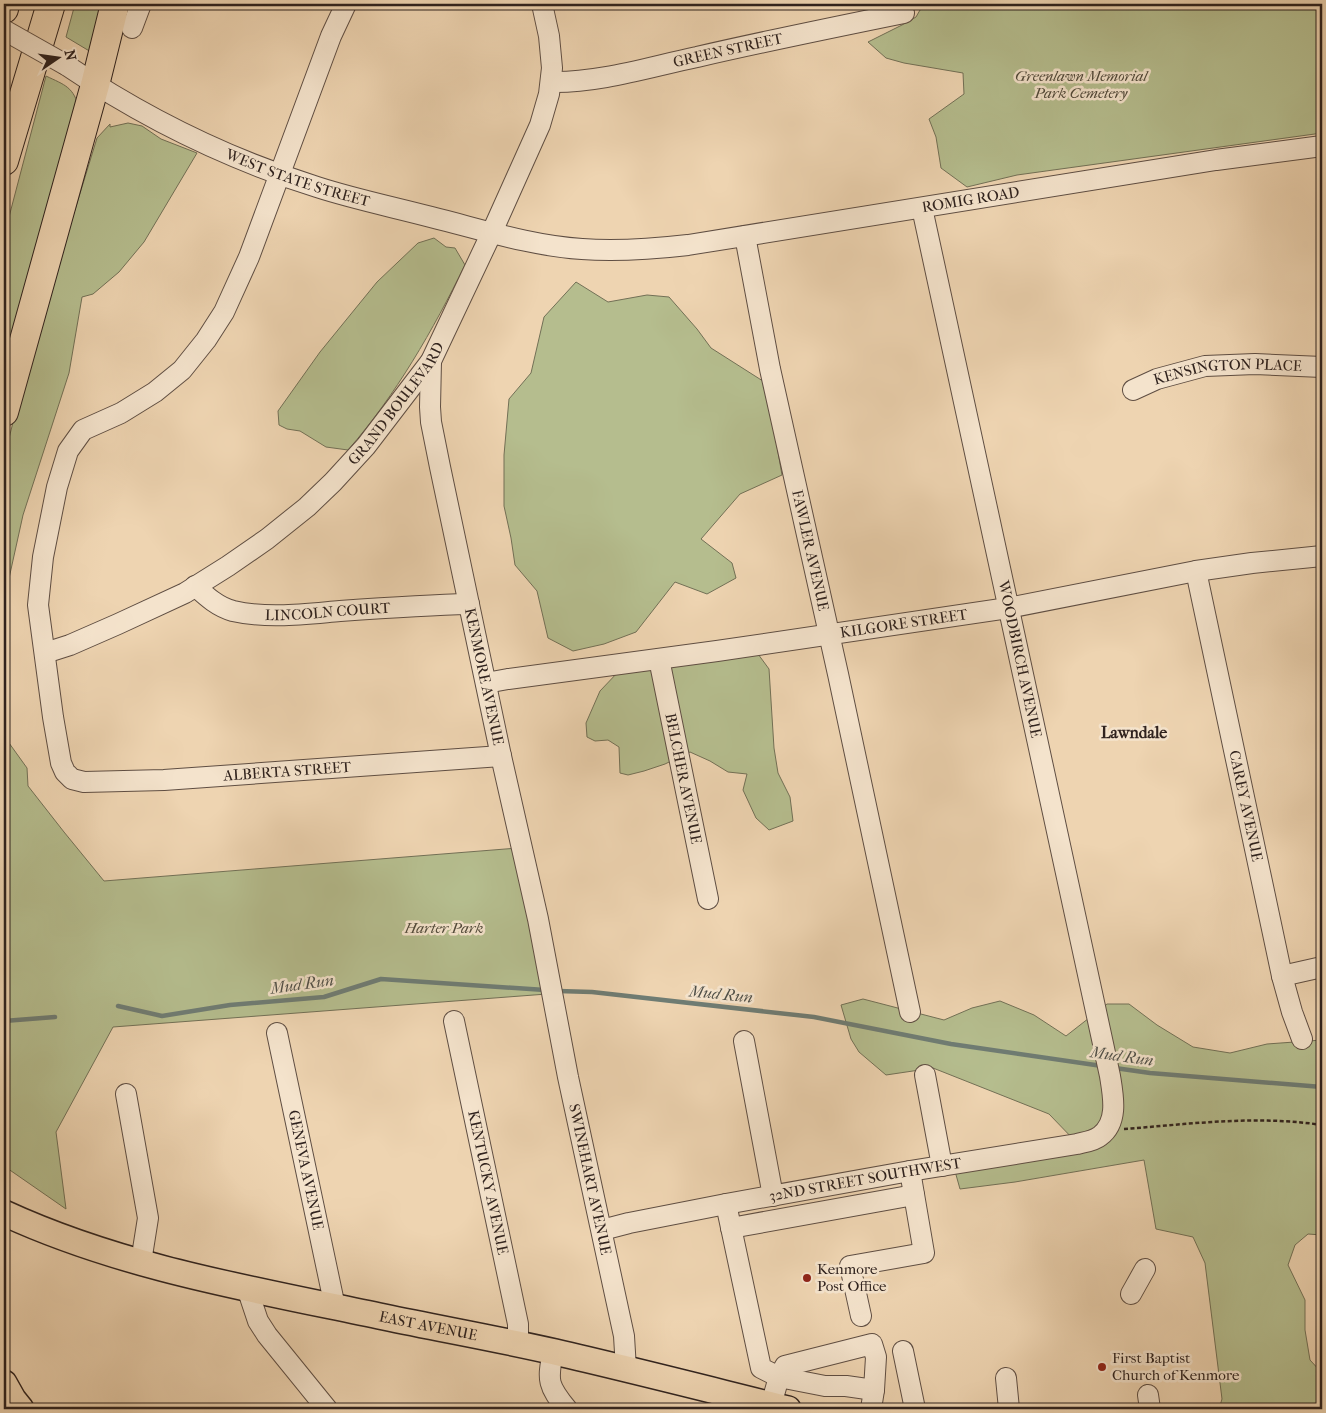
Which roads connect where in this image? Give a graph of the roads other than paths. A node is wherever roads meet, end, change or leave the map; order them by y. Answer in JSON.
{"nodes":[{"id":1,"x":5,"y":4,"type":"edge"},
{"id":2,"x":51,"y":4,"type":"edge"},
{"id":3,"x":115,"y":4,"type":"edge"},
{"id":4,"x":141,"y":4,"type":"edge"},
{"id":5,"x":346,"y":4,"type":"edge"},
{"id":6,"x":542,"y":4,"type":"edge"},
{"id":7,"x":4,"y":9,"type":"edge"},
{"id":8,"x":904,"y":13,"type":"dead end"},
{"id":9,"x":132,"y":28,"type":"dead end"},
{"id":10,"x":4,"y":30,"type":"edge"},
{"id":11,"x":551,"y":82,"type":"junction"},
{"id":12,"x":95,"y":85,"type":"junction"},
{"id":13,"x":1322,"y":146,"type":"edge"},
{"id":14,"x":4,"y":161,"type":"edge"},
{"id":15,"x":279,"y":174,"type":"junction"},
{"id":16,"x":922,"y":208,"type":"junction"},
{"id":17,"x":492,"y":232,"type":"junction"},
{"id":18,"x":745,"y":236,"type":"junction"},
{"id":19,"x":619,"y":250,"type":"joint"},
{"id":20,"x":431,"y":361,"type":"junction"},
{"id":21,"x":1322,"y":367,"type":"edge"},
{"id":22,"x":1133,"y":390,"type":"dead end"},
{"id":23,"x":4,"y":412,"type":"edge"},
{"id":24,"x":1322,"y":556,"type":"edge"},
{"id":25,"x":1196,"y":571,"type":"junction"},
{"id":26,"x":195,"y":586,"type":"junction"},
{"id":27,"x":469,"y":604,"type":"junction"},
{"id":28,"x":1008,"y":608,"type":"junction"},
{"id":29,"x":829,"y":634,"type":"junction"},
{"id":30,"x":45,"y":653,"type":"junction"},
{"id":31,"x":659,"y":659,"type":"junction"},
{"id":32,"x":486,"y":684,"type":"junction"},
{"id":33,"x":501,"y":756,"type":"junction"},
{"id":34,"x":708,"y":899,"type":"dead end"},
{"id":35,"x":1322,"y":967,"type":"edge"},
{"id":36,"x":1282,"y":976,"type":"junction"},
{"id":37,"x":551,"y":988,"type":"joint"},
{"id":38,"x":910,"y":1012,"type":"dead end"},
{"id":39,"x":454,"y":1021,"type":"dead end"},
{"id":40,"x":277,"y":1033,"type":"dead end"},
{"id":41,"x":1302,"y":1039,"type":"dead end"},
{"id":42,"x":744,"y":1041,"type":"dead end"},
{"id":43,"x":925,"y":1075,"type":"dead end"},
{"id":44,"x":126,"y":1094,"type":"dead end"},
{"id":45,"x":1105,"y":1131,"type":"joint"},
{"id":46,"x":942,"y":1166,"type":"junction"},
{"id":47,"x":910,"y":1171,"type":"junction"},
{"id":48,"x":914,"y":1195,"type":"junction"},
{"id":49,"x":773,"y":1196,"type":"junction"},
{"id":50,"x":726,"y":1204,"type":"junction"},
{"id":51,"x":4,"y":1212,"type":"edge"},
{"id":52,"x":730,"y":1228,"type":"junction"},
{"id":53,"x":602,"y":1230,"type":"junction"},
{"id":54,"x":141,"y":1262,"type":"junction"},
{"id":55,"x":1145,"y":1269,"type":"dead end"},
{"id":56,"x":247,"y":1288,"type":"junction"},
{"id":57,"x":1131,"y":1294,"type":"dead end"},
{"id":58,"x":335,"y":1307,"type":"junction"},
{"id":59,"x":861,"y":1316,"type":"dead end"},
{"id":60,"x":515,"y":1344,"type":"junction"},
{"id":61,"x":903,"y":1351,"type":"dead end"},
{"id":62,"x":553,"y":1352,"type":"junction"},
{"id":63,"x":626,"y":1369,"type":"junction"},
{"id":64,"x":779,"y":1377,"type":"junction"},
{"id":65,"x":1006,"y":1378,"type":"dead end"},
{"id":66,"x":4,"y":1383,"type":"edge"},
{"id":67,"x":873,"y":1400,"type":"edge"},
{"id":68,"x":780,"y":1407,"type":"edge"},
{"id":69,"x":21,"y":1409,"type":"edge"},
{"id":70,"x":326,"y":1409,"type":"edge"},
{"id":71,"x":567,"y":1409,"type":"edge"},
{"id":72,"x":917,"y":1409,"type":"edge"},
{"id":73,"x":1009,"y":1409,"type":"edge"}],
"edges":[{"from":1,"to":7,"type":"highway"},
{"from":2,"to":14,"type":"highway"},
{"from":3,"to":12,"type":"highway"},
{"from":4,"to":9,"type":"street"},
{"from":5,"to":15,"type":"street"},
{"from":6,"to":11,"type":"street","name":"GRAND BOULEVARD"},
{"from":8,"to":11,"type":"street","name":"GREEN STREET"},
{"from":10,"to":12,"type":"street","name":"WEST STATE STREET","bridge":true},
{"from":11,"to":17,"type":"street","name":"GRAND BOULEVARD"},
{"from":12,"to":15,"type":"street","name":"WEST STATE STREET"},
{"from":12,"to":23,"type":"highway"},
{"from":13,"to":16,"type":"street","name":"ROMIG ROAD"},
{"from":15,"to":17,"type":"street","name":"WEST STATE STREET"},
{"from":15,"to":30,"type":"street"},
{"from":16,"to":18,"type":"street","name":"ROMIG ROAD"},
{"from":16,"to":28,"type":"street","name":"WOODBIRCH AVENUE"},
{"from":17,"to":19,"type":"street","name":"WEST STATE STREET"},
{"from":17,"to":20,"type":"street","name":"GRAND BOULEVARD"},
{"from":18,"to":19,"type":"street","name":"ROMIG ROAD"},
{"from":18,"to":29,"type":"street","name":"FAWLER AVENUE"},
{"from":20,"to":26,"type":"street","name":"GRAND BOULEVARD"},
{"from":20,"to":27,"type":"street","name":"KENMORE AVENUE"},
{"from":21,"to":22,"type":"street","name":"KENSINGTON PLACE"},
{"from":24,"to":25,"type":"street","name":"KILGORE STREET"},
{"from":25,"to":28,"type":"street","name":"KILGORE STREET"},
{"from":25,"to":36,"type":"street","name":"CAREY AVENUE"},
{"from":26,"to":27,"type":"street","name":"LINCOLN COURT"},
{"from":26,"to":30,"type":"street","name":"GRAND BOULEVARD"},
{"from":27,"to":32,"type":"street","name":"KENMORE AVENUE"},
{"from":28,"to":29,"type":"street","name":"KILGORE STREET"},
{"from":28,"to":45,"type":"street","name":"WOODBIRCH AVENUE"},
{"from":29,"to":31,"type":"street","name":"KILGORE STREET"},
{"from":29,"to":38,"type":"street","name":"FAWLER AVENUE"},
{"from":30,"to":33,"type":"street","name":"ALBERTA STREET"},
{"from":31,"to":32,"type":"street","name":"KILGORE STREET"},
{"from":31,"to":34,"type":"street","name":"BELCHER AVENUE"},
{"from":32,"to":33,"type":"street","name":"KENMORE AVENUE"},
{"from":33,"to":37,"type":"street","name":"KENMORE AVENUE"},
{"from":35,"to":36,"type":"street"},
{"from":36,"to":41,"type":"street","name":"CAREY AVENUE"},
{"from":37,"to":53,"type":"street","name":"SWINEHART AVENUE"},
{"from":39,"to":60,"type":"street","name":"KENTUCKY AVENUE"},
{"from":40,"to":58,"type":"street","name":"GENEVA AVENUE"},
{"from":42,"to":49,"type":"street"},
{"from":43,"to":46,"type":"street"},
{"from":44,"to":54,"type":"street"},
{"from":45,"to":46,"type":"street","name":"32ND STREET SOUTHWEST"},
{"from":46,"to":47,"type":"street","name":"32ND STREET SOUTHWEST"},
{"from":47,"to":48,"type":"street"},
{"from":47,"to":49,"type":"street","name":"32ND STREET SOUTHWEST"},
{"from":48,"to":52,"type":"street"},
{"from":48,"to":59,"type":"street"},
{"from":49,"to":50,"type":"street","name":"32ND STREET SOUTHWEST"},
{"from":50,"to":52,"type":"street"},
{"from":50,"to":53,"type":"street","name":"32ND STREET SOUTHWEST"},
{"from":51,"to":54,"type":"main road","name":"EAST AVENUE"},
{"from":52,"to":64,"type":"street"},
{"from":53,"to":63,"type":"street","name":"SWINEHART AVENUE"},
{"from":54,"to":56,"type":"main road","name":"EAST AVENUE"},
{"from":55,"to":57,"type":"street"},
{"from":56,"to":58,"type":"main road","name":"EAST AVENUE"},
{"from":56,"to":70,"type":"street"},
{"from":58,"to":60,"type":"main road","name":"EAST AVENUE"},
{"from":60,"to":62,"type":"main road","name":"EAST AVENUE"},
{"from":61,"to":72,"type":"street"},
{"from":62,"to":63,"type":"main road","name":"EAST AVENUE"},
{"from":62,"to":71,"type":"street"},
{"from":63,"to":68,"type":"main road","name":"EAST AVENUE"},
{"from":64,"to":67,"type":"street"},
{"from":64,"to":67,"type":"street"},
{"from":64,"to":68,"type":"street"},
{"from":65,"to":73,"type":"street"},
{"from":66,"to":69,"type":"main road"}]}
